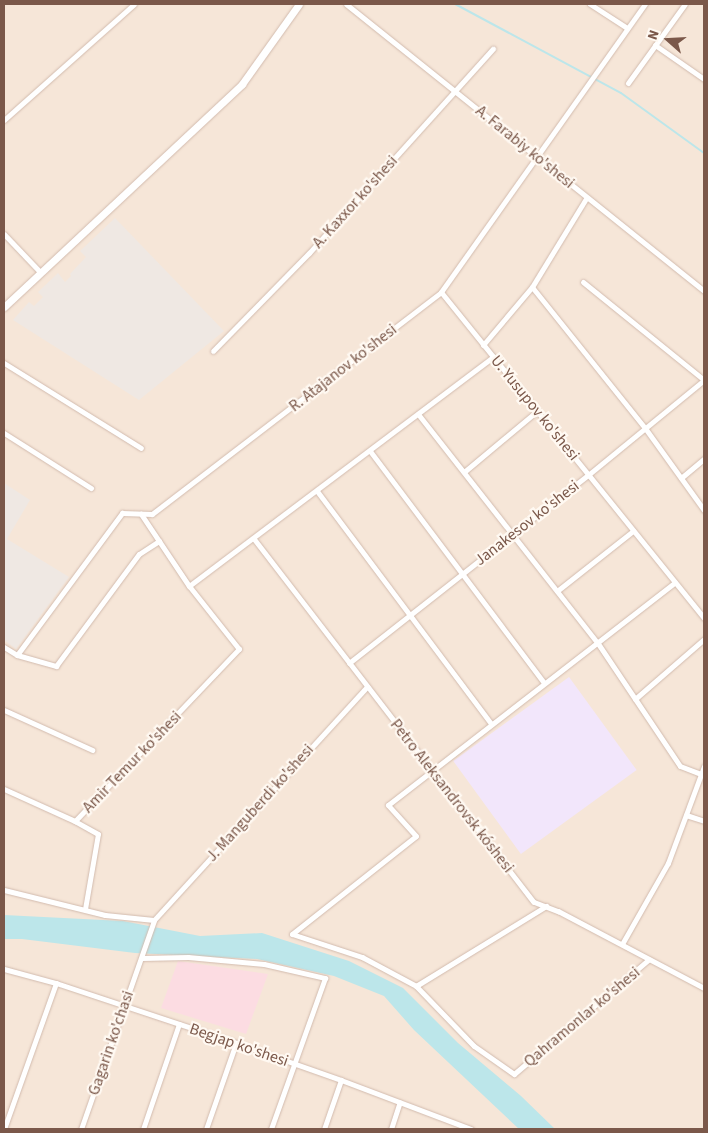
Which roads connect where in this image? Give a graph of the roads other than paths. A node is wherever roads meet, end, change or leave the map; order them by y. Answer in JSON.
{"nodes":[{"id":1,"x":134,"y":4,"type":"edge"},
{"id":2,"x":299,"y":4,"type":"edge"},
{"id":3,"x":346,"y":4,"type":"edge"},
{"id":4,"x":590,"y":4,"type":"edge"},
{"id":5,"x":645,"y":4,"type":"edge"},
{"id":6,"x":685,"y":4,"type":"edge"},
{"id":7,"x":627,"y":28,"type":"junction"},
{"id":8,"x":655,"y":45,"type":"junction"},
{"id":9,"x":492,"y":49,"type":"dead end"},
{"id":10,"x":704,"y":79,"type":"edge"},
{"id":11,"x":628,"y":83,"type":"dead end"},
{"id":12,"x":456,"y":91,"type":"junction"},
{"id":13,"x":4,"y":120,"type":"edge"},
{"id":14,"x":537,"y":156,"type":"junction"},
{"id":15,"x":587,"y":196,"type":"junction"},
{"id":16,"x":4,"y":234,"type":"edge"},
{"id":17,"x":40,"y":272,"type":"junction"},
{"id":18,"x":583,"y":282,"type":"dead end"},
{"id":19,"x":532,"y":286,"type":"junction"},
{"id":20,"x":704,"y":291,"type":"edge"},
{"id":21,"x":441,"y":292,"type":"junction"},
{"id":22,"x":4,"y":307,"type":"edge"},
{"id":23,"x":484,"y":345,"type":"junction"},
{"id":24,"x":212,"y":351,"type":"dead end"},
{"id":25,"x":493,"y":357,"type":"junction"},
{"id":26,"x":4,"y":363,"type":"edge"},
{"id":27,"x":704,"y":380,"type":"edge"},
{"id":28,"x":537,"y":411,"type":"junction"},
{"id":29,"x":418,"y":414,"type":"junction"},
{"id":30,"x":646,"y":428,"type":"junction"},
{"id":31,"x":4,"y":433,"type":"edge"},
{"id":32,"x":141,"y":448,"type":"dead end"},
{"id":33,"x":370,"y":451,"type":"junction"},
{"id":34,"x":704,"y":460,"type":"edge"},
{"id":35,"x":464,"y":472,"type":"junction"},
{"id":36,"x":588,"y":475,"type":"junction"},
{"id":37,"x":682,"y":478,"type":"junction"},
{"id":38,"x":91,"y":488,"type":"dead end"},
{"id":39,"x":317,"y":490,"type":"junction"},
{"id":40,"x":704,"y":510,"type":"edge"},
{"id":41,"x":142,"y":514,"type":"junction"},
{"id":42,"x":634,"y":531,"type":"junction"},
{"id":43,"x":513,"y":534,"type":"junction"},
{"id":44,"x":254,"y":539,"type":"junction"},
{"id":45,"x":160,"y":541,"type":"junction"},
{"id":46,"x":462,"y":574,"type":"junction"},
{"id":47,"x":675,"y":582,"type":"junction"},
{"id":48,"x":189,"y":586,"type":"junction"},
{"id":49,"x":557,"y":591,"type":"junction"},
{"id":50,"x":410,"y":615,"type":"junction"},
{"id":51,"x":704,"y":618,"type":"edge"},
{"id":52,"x":704,"y":639,"type":"edge"},
{"id":53,"x":597,"y":642,"type":"junction"},
{"id":54,"x":4,"y":647,"type":"edge"},
{"id":55,"x":17,"y":655,"type":"junction"},
{"id":56,"x":349,"y":663,"type":"junction"},
{"id":57,"x":544,"y":683,"type":"junction"},
{"id":58,"x":367,"y":687,"type":"junction"},
{"id":59,"x":635,"y":699,"type":"junction"},
{"id":60,"x":4,"y":710,"type":"edge"},
{"id":61,"x":491,"y":724,"type":"junction"},
{"id":62,"x":92,"y":750,"type":"dead end"},
{"id":63,"x":704,"y":766,"type":"edge"},
{"id":64,"x":431,"y":770,"type":"junction"},
{"id":65,"x":701,"y":774,"type":"junction"},
{"id":66,"x":4,"y":789,"type":"edge"},
{"id":67,"x":686,"y":815,"type":"junction"},
{"id":68,"x":74,"y":821,"type":"junction"},
{"id":69,"x":704,"y":821,"type":"edge"},
{"id":70,"x":4,"y":890,"type":"edge"},
{"id":71,"x":546,"y":906,"type":"junction"},
{"id":72,"x":85,"y":909,"type":"junction"},
{"id":73,"x":153,"y":923,"type":"junction"},
{"id":74,"x":622,"y":944,"type":"junction"},
{"id":75,"x":142,"y":956,"type":"junction"},
{"id":76,"x":649,"y":959,"type":"junction"},
{"id":77,"x":4,"y":969,"type":"edge"},
{"id":78,"x":56,"y":983,"type":"junction"},
{"id":79,"x":416,"y":986,"type":"junction"},
{"id":80,"x":704,"y":988,"type":"edge"},
{"id":81,"x":124,"y":1006,"type":"junction"},
{"id":82,"x":179,"y":1024,"type":"junction"},
{"id":83,"x":236,"y":1043,"type":"junction"},
{"id":84,"x":296,"y":1064,"type":"junction"},
{"id":85,"x":341,"y":1080,"type":"junction"},
{"id":86,"x":400,"y":1102,"type":"junction"},
{"id":87,"x":463,"y":1128,"type":"edge"},
{"id":88,"x":4,"y":1129,"type":"edge"},
{"id":89,"x":81,"y":1129,"type":"edge"},
{"id":90,"x":143,"y":1129,"type":"edge"},
{"id":91,"x":206,"y":1129,"type":"edge"},
{"id":92,"x":271,"y":1129,"type":"edge"},
{"id":93,"x":324,"y":1129,"type":"edge"},
{"id":94,"x":391,"y":1129,"type":"edge"},
{"id":95,"x":471,"y":1129,"type":"edge"}],
"edges":[{"from":1,"to":13,"type":"street"},
{"from":2,"to":17,"type":"street"},
{"from":3,"to":12,"type":"street","name":"A. Farabiy ko'shesi"},
{"from":4,"to":7,"type":"street"},
{"from":5,"to":7,"type":"street","name":"R. Atajanov ko'shesi"},
{"from":6,"to":8,"type":"street"},
{"from":7,"to":14,"type":"street","name":"R. Atajanov ko'shesi"},
{"from":8,"to":10,"type":"street"},
{"from":8,"to":11,"type":"street"},
{"from":9,"to":12,"type":"street","name":"A. Kaxxor ko'shesi"},
{"from":12,"to":14,"type":"street","name":"A. Farabiy ko'shesi"},
{"from":12,"to":24,"type":"street","name":"A. Kaxxor ko'shesi"},
{"from":14,"to":15,"type":"street","name":"A. Farabiy ko'shesi"},
{"from":14,"to":21,"type":"street","name":"R. Atajanov ko'shesi"},
{"from":15,"to":19,"type":"street"},
{"from":15,"to":20,"type":"street","name":"A. Farabiy ko'shesi"},
{"from":16,"to":17,"type":"street"},
{"from":17,"to":22,"type":"street"},
{"from":18,"to":27,"type":"street"},
{"from":19,"to":23,"type":"street"},
{"from":19,"to":30,"type":"street"},
{"from":21,"to":23,"type":"street","name":"U. Yusupov ko'shesi"},
{"from":21,"to":41,"type":"street","name":"R. Atajanov ko'shesi"},
{"from":23,"to":25,"type":"street","name":"U. Yusupov ko'shesi"},
{"from":25,"to":28,"type":"street","name":"U. Yusupov ko'shesi"},
{"from":25,"to":29,"type":"street"},
{"from":26,"to":32,"type":"street"},
{"from":27,"to":30,"type":"street","name":"Janakesov ko'shesi"},
{"from":28,"to":35,"type":"street"},
{"from":28,"to":36,"type":"street","name":"U. Yusupov ko'shesi"},
{"from":29,"to":33,"type":"street"},
{"from":29,"to":35,"type":"street"},
{"from":30,"to":36,"type":"street","name":"Janakesov ko'shesi"},
{"from":30,"to":37,"type":"street"},
{"from":31,"to":38,"type":"street"},
{"from":33,"to":39,"type":"street"},
{"from":33,"to":46,"type":"street"},
{"from":34,"to":37,"type":"street"},
{"from":35,"to":43,"type":"street"},
{"from":36,"to":42,"type":"street","name":"U. Yusupov ko'shesi"},
{"from":36,"to":43,"type":"street","name":"Janakesov ko'shesi"},
{"from":37,"to":40,"type":"street"},
{"from":39,"to":44,"type":"street"},
{"from":39,"to":50,"type":"street"},
{"from":41,"to":45,"type":"street"},
{"from":41,"to":55,"type":"street","name":"R. Atajanov ko'shesi"},
{"from":42,"to":47,"type":"street","name":"U. Yusupov ko'shesi"},
{"from":42,"to":49,"type":"street"},
{"from":43,"to":46,"type":"street","name":"Janakesov ko'shesi"},
{"from":43,"to":49,"type":"street"},
{"from":44,"to":48,"type":"street"},
{"from":44,"to":56,"type":"street","name":"Petro Aleksandrovsk kóshesi"},
{"from":45,"to":48,"type":"street"},
{"from":45,"to":55,"type":"street"},
{"from":46,"to":50,"type":"street","name":"Janakesov ko'shesi"},
{"from":46,"to":57,"type":"street"},
{"from":47,"to":51,"type":"street","name":"U. Yusupov ko'shesi"},
{"from":47,"to":53,"type":"street"},
{"from":48,"to":68,"type":"street","name":"Amir Temur ko'shesi"},
{"from":49,"to":53,"type":"street"},
{"from":50,"to":56,"type":"street","name":"Janakesov ko'shesi"},
{"from":50,"to":61,"type":"street"},
{"from":52,"to":59,"type":"street"},
{"from":53,"to":57,"type":"street"},
{"from":53,"to":59,"type":"street"},
{"from":54,"to":55,"type":"street"},
{"from":56,"to":58,"type":"street","name":"Petro Aleksandrovsk kóshesi"},
{"from":57,"to":61,"type":"street"},
{"from":58,"to":64,"type":"street","name":"Petro Aleksandrovsk kóshesi"},
{"from":58,"to":73,"type":"street","name":"J. Manguberdi ko'shesi"},
{"from":59,"to":65,"type":"street"},
{"from":60,"to":62,"type":"street"},
{"from":61,"to":64,"type":"street"},
{"from":63,"to":65,"type":"street"},
{"from":64,"to":71,"type":"street","name":"Petro Aleksandrovsk kóshesi"},
{"from":64,"to":79,"type":"street"},
{"from":65,"to":67,"type":"street"},
{"from":66,"to":68,"type":"street"},
{"from":67,"to":69,"type":"street"},
{"from":67,"to":74,"type":"street"},
{"from":68,"to":72,"type":"street","name":"Amir Temur ko'shesi"},
{"from":70,"to":72,"type":"street"},
{"from":71,"to":74,"type":"street","name":"Petro Aleksandrovsk kóshesi"},
{"from":71,"to":79,"type":"street"},
{"from":72,"to":73,"type":"street"},
{"from":73,"to":75,"type":"street","name":"Gagarin ko'chasi"},
{"from":74,"to":76,"type":"street","name":"Petro Aleksandrovsk kóshesi"},
{"from":75,"to":81,"type":"street","name":"Gagarin ko'chasi"},
{"from":75,"to":84,"type":"street"},
{"from":76,"to":79,"type":"street","name":"Qahramonlar ko'shesi"},
{"from":76,"to":80,"type":"street","name":"Petro Aleksandrovsk kóshesi"},
{"from":77,"to":78,"type":"street","name":"Begjap ko'shesi"},
{"from":78,"to":81,"type":"street","name":"Begjap ko'shesi"},
{"from":78,"to":88,"type":"street"},
{"from":81,"to":82,"type":"street","name":"Begjap ko'shesi"},
{"from":81,"to":89,"type":"street","name":"Gagarin ko'chasi"},
{"from":82,"to":83,"type":"street","name":"Begjap ko'shesi"},
{"from":82,"to":90,"type":"street"},
{"from":83,"to":84,"type":"street","name":"Begjap ko'shesi"},
{"from":83,"to":91,"type":"street"},
{"from":84,"to":85,"type":"street","name":"Begjap ko'shesi"},
{"from":84,"to":92,"type":"street"},
{"from":85,"to":86,"type":"street","name":"Begjap ko'shesi"},
{"from":85,"to":93,"type":"street"},
{"from":86,"to":87,"type":"street","name":"Begjap ko'shesi"},
{"from":86,"to":94,"type":"street"},
{"from":87,"to":95,"type":"street","name":"Begjap ko'shesi"}]}
